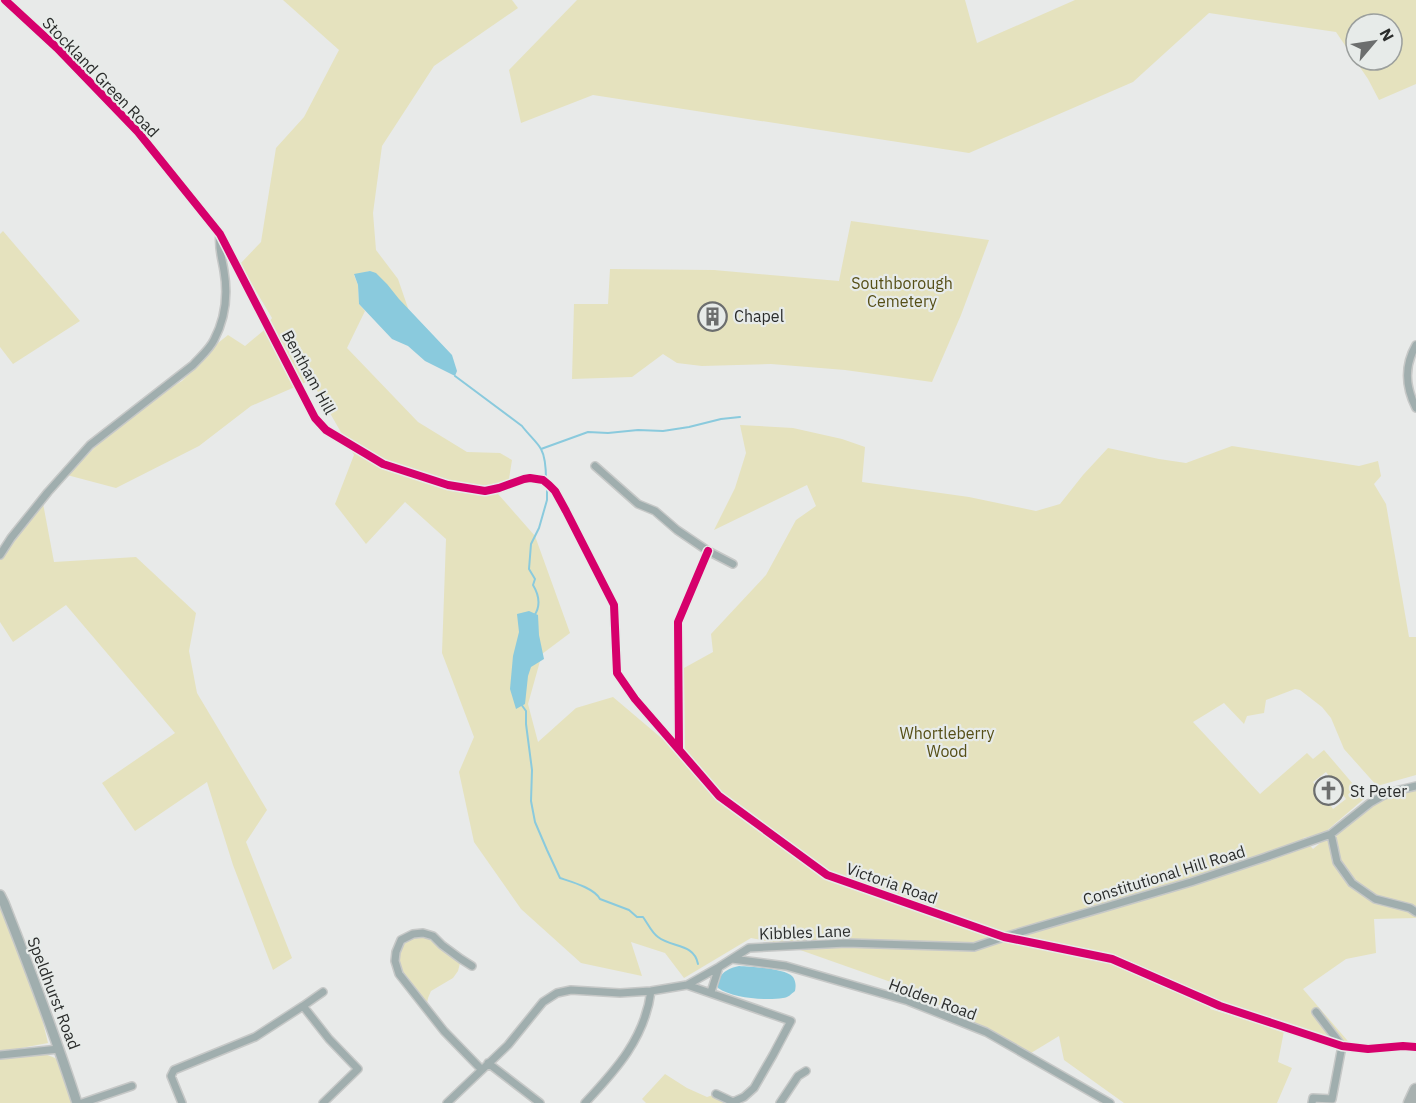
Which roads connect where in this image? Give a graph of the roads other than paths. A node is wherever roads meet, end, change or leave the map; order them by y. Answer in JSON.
{"nodes":[{"id":1,"x":4,"y":0,"type":"edge"},
{"id":2,"x":220,"y":234,"type":"junction"},
{"id":3,"x":1416,"y":345,"type":"edge"},
{"id":4,"x":1416,"y":408,"type":"edge"},
{"id":5,"x":595,"y":466,"type":"dead end"},
{"id":6,"x":555,"y":491,"type":"joint"},
{"id":7,"x":708,"y":551,"type":"junction"},
{"id":8,"x":0,"y":555,"type":"edge"},
{"id":9,"x":733,"y":564,"type":"dead end"},
{"id":10,"x":679,"y":749,"type":"junction"},
{"id":11,"x":1416,"y":786,"type":"edge"},
{"id":12,"x":1331,"y":834,"type":"junction"},
{"id":13,"x":0,"y":895,"type":"edge"},
{"id":14,"x":1416,"y":912,"type":"edge"},
{"id":15,"x":1004,"y":937,"type":"junction"},
{"id":16,"x":732,"y":959,"type":"junction"},
{"id":17,"x":472,"y":966,"type":"dead end"},
{"id":18,"x":719,"y":967,"type":"junction"},
{"id":19,"x":687,"y":985,"type":"junction"},
{"id":20,"x":651,"y":991,"type":"junction"},
{"id":21,"x":323,"y":992,"type":"dead end"},
{"id":22,"x":711,"y":992,"type":"junction"},
{"id":23,"x":303,"y":1006,"type":"junction"},
{"id":24,"x":1316,"y":1012,"type":"dead end"},
{"id":25,"x":1342,"y":1046,"type":"junction"},
{"id":26,"x":1416,"y":1047,"type":"edge"},
{"id":27,"x":60,"y":1049,"type":"junction"},
{"id":28,"x":0,"y":1055,"type":"edge"},
{"id":29,"x":488,"y":1063,"type":"junction"},
{"id":30,"x":481,"y":1069,"type":"junction"},
{"id":31,"x":806,"y":1071,"type":"dead end"},
{"id":32,"x":132,"y":1086,"type":"dead end"},
{"id":33,"x":1416,"y":1090,"type":"edge"},
{"id":34,"x":716,"y":1094,"type":"dead end"},
{"id":35,"x":97,"y":1101,"type":"edge"},
{"id":36,"x":589,"y":1101,"type":"edge"},
{"id":37,"x":77,"y":1103,"type":"edge"},
{"id":38,"x":82,"y":1103,"type":"edge"},
{"id":39,"x":182,"y":1103,"type":"edge"},
{"id":40,"x":323,"y":1103,"type":"edge"},
{"id":41,"x":447,"y":1103,"type":"edge"},
{"id":42,"x":540,"y":1103,"type":"edge"},
{"id":43,"x":780,"y":1103,"type":"edge"},
{"id":44,"x":1110,"y":1103,"type":"edge"},
{"id":45,"x":1312,"y":1103,"type":"edge"},
{"id":46,"x":1410,"y":1103,"type":"edge"}],
"edges":[{"from":1,"to":2,"type":"street","name":"Stockland Green Road"},
{"from":2,"to":6,"type":"street","name":"Bentham Hill"},
{"from":2,"to":8,"type":"street"},
{"from":3,"to":4,"type":"street"},
{"from":5,"to":7,"type":"street"},
{"from":6,"to":10,"type":"street","name":"Victoria Road"},
{"from":7,"to":9,"type":"street"},
{"from":7,"to":10,"type":"street"},
{"from":10,"to":15,"type":"street","name":"Victoria Road"},
{"from":11,"to":12,"type":"street","name":"Constitutional Hill Road"},
{"from":12,"to":14,"type":"street"},
{"from":12,"to":15,"type":"street","name":"Constitutional Hill Road"},
{"from":13,"to":27,"type":"street","name":"Speldhurst Road"},
{"from":15,"to":16,"type":"street","name":"Kibbles Lane"},
{"from":15,"to":25,"type":"street","name":"Victoria Road"},
{"from":16,"to":18,"type":"street","name":"Kibbles Lane"},
{"from":16,"to":44,"type":"street","name":"Holden Road"},
{"from":17,"to":30,"type":"street"},
{"from":18,"to":19,"type":"street","name":"Kibbles Lane"},
{"from":18,"to":22,"type":"street"},
{"from":19,"to":20,"type":"street","name":"Kibbles Lane"},
{"from":19,"to":22,"type":"street"},
{"from":20,"to":29,"type":"street","name":"Kibbles Lane"},
{"from":20,"to":36,"type":"street"},
{"from":21,"to":23,"type":"street"},
{"from":22,"to":34,"type":"street"},
{"from":23,"to":39,"type":"street"},
{"from":23,"to":40,"type":"street"},
{"from":24,"to":25,"type":"street"},
{"from":25,"to":26,"type":"street","name":"Victoria Road"},
{"from":25,"to":45,"type":"street"},
{"from":27,"to":28,"type":"street"},
{"from":27,"to":37,"type":"street","name":"Speldhurst Road"},
{"from":29,"to":30,"type":"street","name":"Kibbles Lane"},
{"from":29,"to":42,"type":"street"},
{"from":30,"to":41,"type":"street","name":"Kibbles Lane"},
{"from":31,"to":43,"type":"street"},
{"from":32,"to":35,"type":"street"},
{"from":33,"to":46,"type":"highway"},
{"from":35,"to":38,"type":"street"}]}
